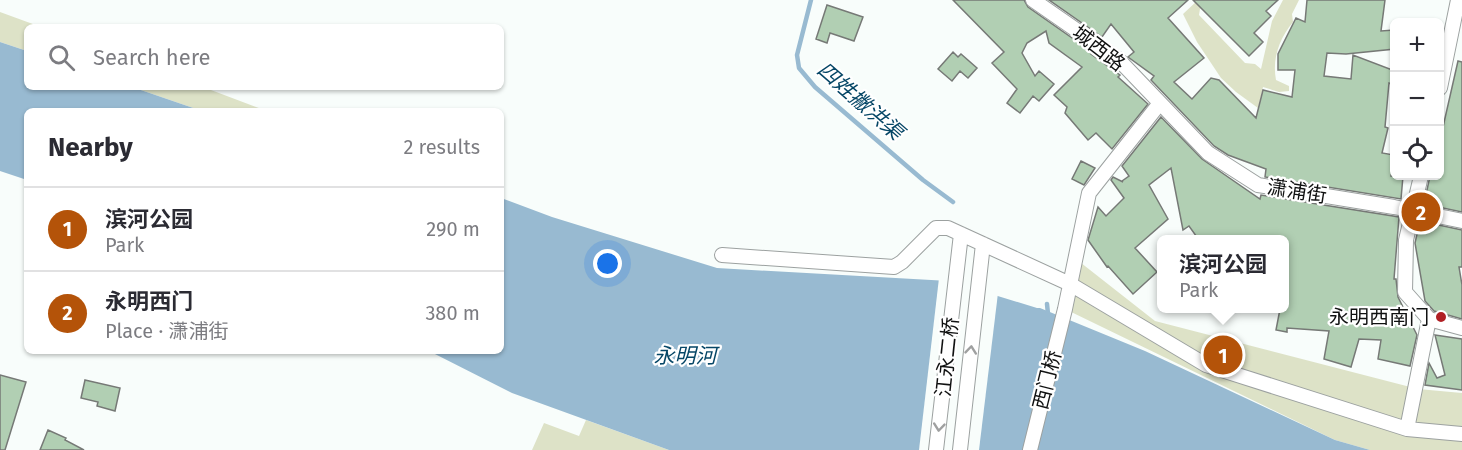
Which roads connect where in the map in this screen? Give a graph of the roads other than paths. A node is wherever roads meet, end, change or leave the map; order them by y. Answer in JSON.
{"nodes":[{"id":1,"x":1033,"y":0,"type":"edge"},
{"id":2,"x":1458,"y":0,"type":"edge"},
{"id":3,"x":1443,"y":72,"type":"edge"},
{"id":4,"x":1160,"y":103,"type":"junction"},
{"id":5,"x":1420,"y":180,"type":"edge"},
{"id":6,"x":1413,"y":211,"type":"junction"},
{"id":7,"x":1462,"y":221,"type":"edge"},
{"id":8,"x":961,"y":234,"type":"junction"},
{"id":9,"x":983,"y":244,"type":"junction"},
{"id":10,"x":722,"y":255,"type":"dead end"},
{"id":11,"x":1070,"y":284,"type":"junction"},
{"id":12,"x":1429,"y":319,"type":"junction"},
{"id":13,"x":1462,"y":328,"type":"edge"},
{"id":14,"x":1407,"y":429,"type":"junction"},
{"id":15,"x":1462,"y":434,"type":"edge"},
{"id":16,"x":936,"y":450,"type":"edge"},
{"id":17,"x":960,"y":450,"type":"edge"},
{"id":18,"x":1030,"y":450,"type":"edge"}],
"edges":[{"from":1,"to":4,"type":"street","name":"城西路"},
{"from":2,"to":3,"type":"street"},
{"from":4,"to":6,"type":"street","name":"潇浦街"},
{"from":4,"to":11,"type":"street","name":"西门桥"},
{"from":5,"to":6,"type":"street"},
{"from":6,"to":7,"type":"street","name":"潇浦街"},
{"from":6,"to":12,"type":"street"},
{"from":8,"to":9,"type":"street"},
{"from":8,"to":10,"type":"street"},
{"from":8,"to":16,"type":"street","name":"江永二桥","one_way":true},
{"from":9,"to":11,"type":"street"},
{"from":17,"to":9,"type":"street","name":"江永二桥","one_way":true},
{"from":11,"to":14,"type":"street"},
{"from":11,"to":18,"type":"street","name":"西门桥"},
{"from":12,"to":13,"type":"street"},
{"from":12,"to":14,"type":"street"},
{"from":14,"to":15,"type":"street"}]}
